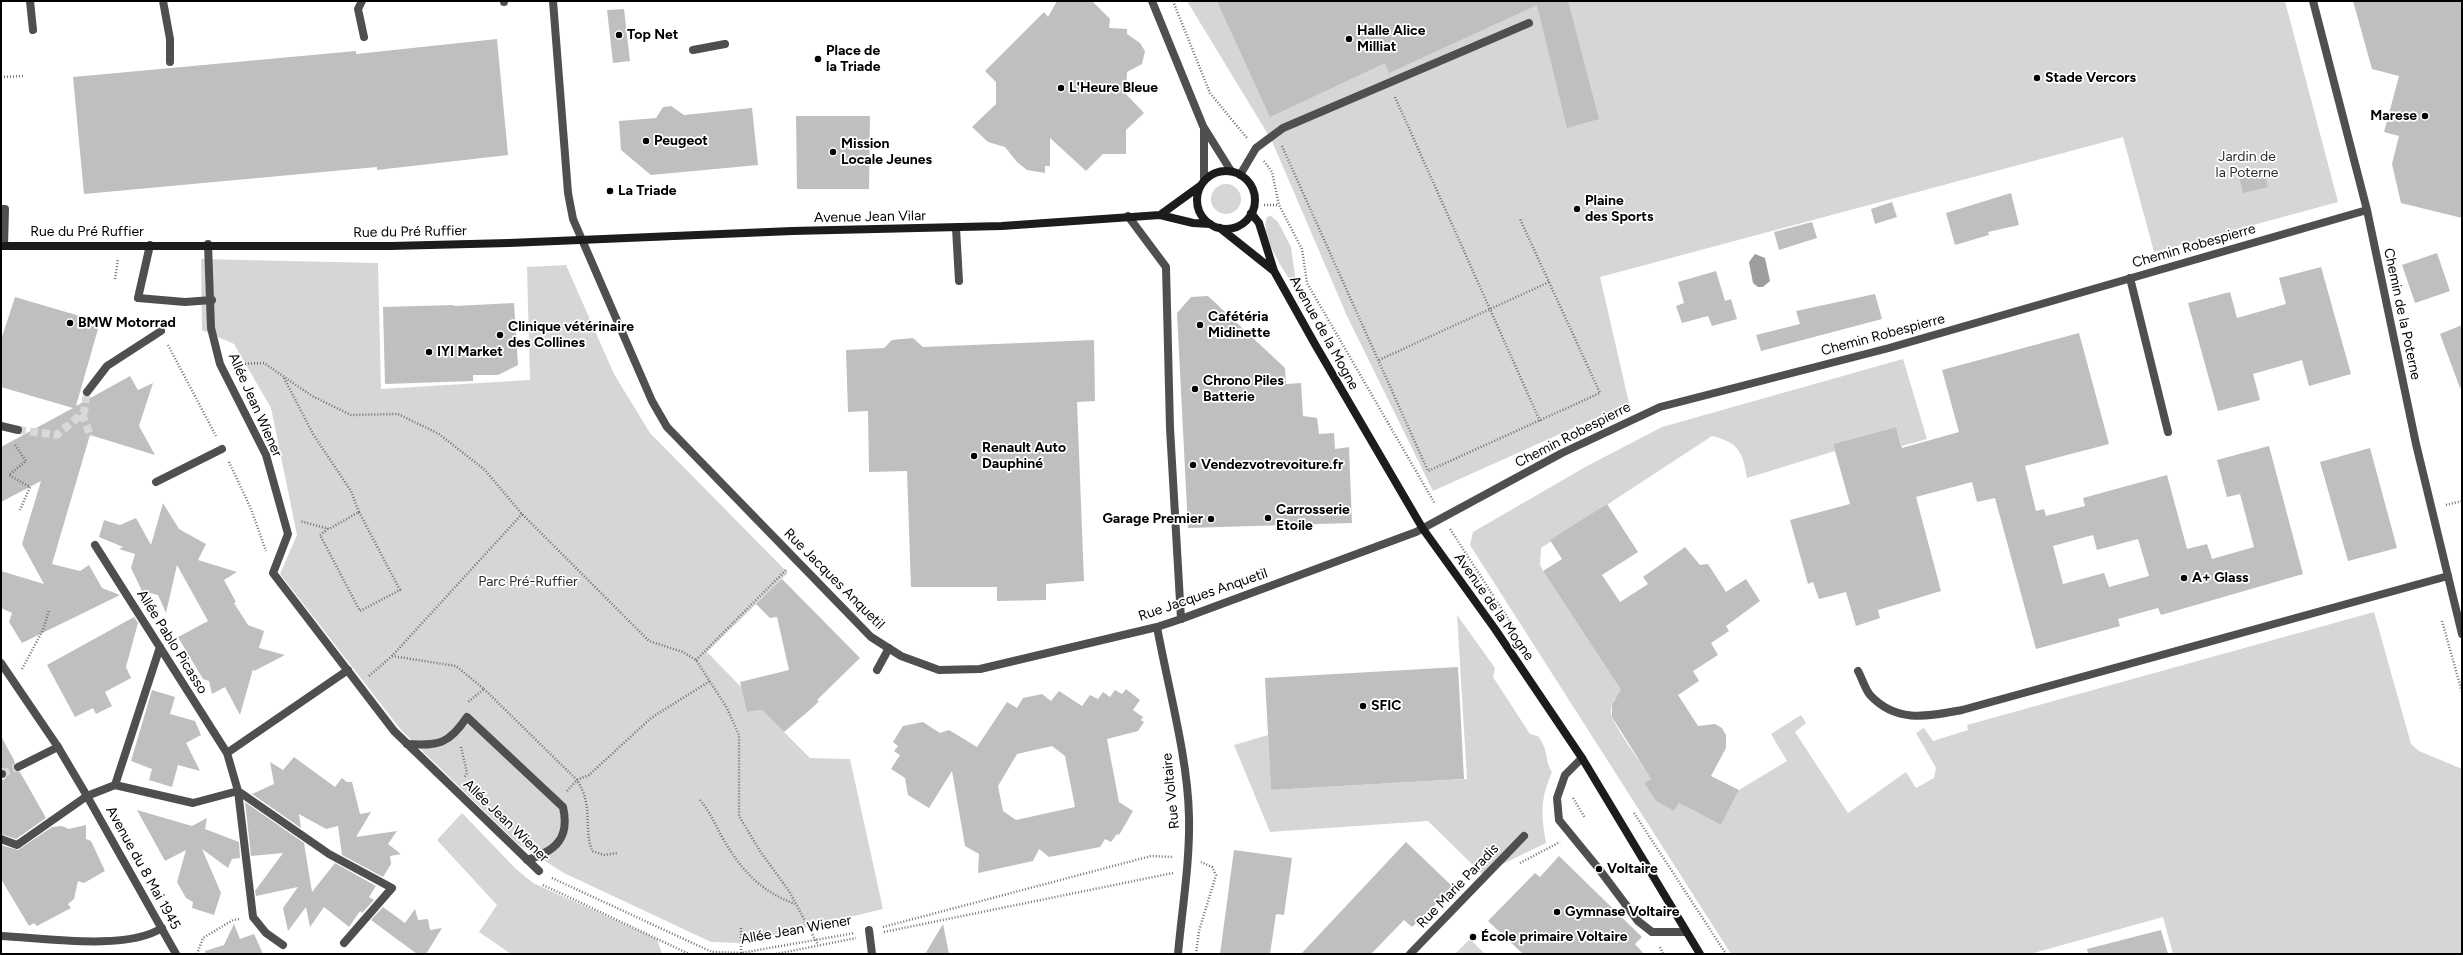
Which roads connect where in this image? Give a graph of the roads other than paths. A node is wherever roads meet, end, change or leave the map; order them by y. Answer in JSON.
{"nodes":[{"id":1,"x":30,"y":1,"type":"edge"},
{"id":2,"x":163,"y":1,"type":"edge"},
{"id":3,"x":362,"y":1,"type":"edge"},
{"id":4,"x":553,"y":1,"type":"edge"},
{"id":5,"x":1152,"y":1,"type":"edge"},
{"id":6,"x":2313,"y":1,"type":"edge"},
{"id":7,"x":1529,"y":23,"type":"dead end"},
{"id":8,"x":33,"y":30,"type":"dead end"},
{"id":9,"x":364,"y":37,"type":"dead end"},
{"id":10,"x":725,"y":44,"type":"dead end"},
{"id":11,"x":693,"y":50,"type":"dead end"},
{"id":12,"x":170,"y":62,"type":"dead end"},
{"id":13,"x":1203,"y":126,"type":"junction"},
{"id":14,"x":1232,"y":171,"type":"junction"},
{"id":15,"x":1240,"y":175,"type":"junction"},
{"id":16,"x":1202,"y":183,"type":"junction"},
{"id":17,"x":1,"y":209,"type":"edge"},
{"id":18,"x":1253,"y":209,"type":"junction"},
{"id":19,"x":2367,"y":210,"type":"junction"},
{"id":20,"x":1160,"y":215,"type":"junction"},
{"id":21,"x":1128,"y":216,"type":"junction"},
{"id":22,"x":1210,"y":224,"type":"junction"},
{"id":23,"x":956,"y":228,"type":"junction"},
{"id":24,"x":1219,"y":228,"type":"junction"},
{"id":25,"x":580,"y":239,"type":"junction"},
{"id":26,"x":208,"y":244,"type":"junction"},
{"id":27,"x":150,"y":245,"type":"junction"},
{"id":28,"x":3,"y":246,"type":"edge"},
{"id":29,"x":1274,"y":271,"type":"junction"},
{"id":30,"x":2130,"y":278,"type":"junction"},
{"id":31,"x":959,"y":281,"type":"dead end"},
{"id":32,"x":212,"y":300,"type":"junction"},
{"id":33,"x":160,"y":332,"type":"road end"},
{"id":34,"x":87,"y":392,"type":"tunnel mouth"},
{"id":35,"x":1,"y":426,"type":"edge"},
{"id":36,"x":18,"y":430,"type":"tunnel mouth"},
{"id":37,"x":2168,"y":432,"type":"dead end"},
{"id":38,"x":222,"y":449,"type":"road end"},
{"id":39,"x":156,"y":482,"type":"dead end"},
{"id":40,"x":1423,"y":529,"type":"junction"},
{"id":41,"x":95,"y":545,"type":"dead end"},
{"id":42,"x":2448,"y":576,"type":"junction"},
{"id":43,"x":1181,"y":619,"type":"junction"},
{"id":44,"x":1157,"y":628,"type":"junction"},
{"id":45,"x":2462,"y":634,"type":"edge"},
{"id":46,"x":160,"y":647,"type":"junction"},
{"id":47,"x":889,"y":648,"type":"junction"},
{"id":48,"x":1,"y":663,"type":"edge"},
{"id":49,"x":348,"y":670,"type":"junction"},
{"id":50,"x":877,"y":670,"type":"dead end"},
{"id":51,"x":1858,"y":671,"type":"dead end"},
{"id":52,"x":407,"y":744,"type":"junction"},
{"id":53,"x":58,"y":747,"type":"junction"},
{"id":54,"x":227,"y":753,"type":"junction"},
{"id":55,"x":1582,"y":758,"type":"junction"},
{"id":56,"x":18,"y":767,"type":"tunnel mouth"},
{"id":57,"x":115,"y":785,"type":"junction"},
{"id":58,"x":238,"y":792,"type":"junction"},
{"id":59,"x":87,"y":796,"type":"junction"},
{"id":60,"x":1524,"y":836,"type":"dead end"},
{"id":61,"x":1,"y":839,"type":"edge"},
{"id":62,"x":527,"y":860,"type":"junction"},
{"id":63,"x":539,"y":871,"type":"road end"},
{"id":64,"x":162,"y":928,"type":"junction"},
{"id":65,"x":1686,"y":932,"type":"junction"},
{"id":66,"x":869,"y":933,"type":"road end"},
{"id":67,"x":1,"y":936,"type":"edge"},
{"id":68,"x":344,"y":943,"type":"dead end"},
{"id":69,"x":283,"y":945,"type":"dead end"},
{"id":70,"x":176,"y":954,"type":"edge"},
{"id":71,"x":872,"y":954,"type":"edge"},
{"id":72,"x":1178,"y":954,"type":"edge"},
{"id":73,"x":1410,"y":954,"type":"edge"},
{"id":74,"x":1700,"y":954,"type":"edge"}],
"edges":[{"from":1,"to":8,"type":"street"},
{"from":2,"to":12,"type":"street"},
{"from":3,"to":9,"type":"street"},
{"from":4,"to":25,"type":"street"},
{"from":5,"to":13,"type":"street"},
{"from":6,"to":19,"type":"street","name":"Chemin de la Poterne"},
{"from":7,"to":15,"type":"street"},
{"from":10,"to":11,"type":"street"},
{"from":13,"to":14,"type":"street"},
{"from":13,"to":16,"type":"street"},
{"from":14,"to":15,"type":"main road"},
{"from":14,"to":16,"type":"main road"},
{"from":15,"to":18,"type":"main road"},
{"from":16,"to":20,"type":"main road"},
{"from":16,"to":22,"type":"main road"},
{"from":17,"to":28,"type":"street"},
{"from":18,"to":24,"type":"main road"},
{"from":18,"to":29,"type":"main road","name":"Avenue de la Mogne"},
{"from":19,"to":30,"type":"street","name":"Chemin Robespierre"},
{"from":19,"to":42,"type":"street","name":"Chemin de la Poterne"},
{"from":20,"to":21,"type":"main road","name":"Avenue Jean Vilar"},
{"from":20,"to":22,"type":"main road","name":"Avenue Jean Vilar"},
{"from":21,"to":23,"type":"main road","name":"Avenue Jean Vilar"},
{"from":21,"to":43,"type":"street"},
{"from":22,"to":24,"type":"main road"},
{"from":23,"to":25,"type":"main road","name":"Avenue Jean Vilar"},
{"from":23,"to":31,"type":"street"},
{"from":24,"to":29,"type":"main road","name":"Avenue de la Mogne"},
{"from":25,"to":26,"type":"main road","name":"Rue du Pré Ruffier"},
{"from":25,"to":47,"type":"street","name":"Rue Jacques Anquetil"},
{"from":26,"to":27,"type":"main road","name":"Rue du Pré Ruffier"},
{"from":26,"to":32,"type":"street","name":"Allée Jean Wiener"},
{"from":27,"to":28,"type":"main road","name":"Rue du Pré Ruffier"},
{"from":27,"to":32,"type":"street"},
{"from":29,"to":40,"type":"main road","name":"Avenue de la Mogne"},
{"from":30,"to":37,"type":"street"},
{"from":30,"to":40,"type":"street","name":"Chemin Robespierre"},
{"from":32,"to":49,"type":"street","name":"Allée Jean Wiener"},
{"from":33,"to":34,"type":"street"},
{"from":35,"to":36,"type":"street"},
{"from":38,"to":39,"type":"street"},
{"from":40,"to":43,"type":"street","name":"Rue Jacques Anquetil"},
{"from":40,"to":55,"type":"main road","name":"Avenue de la Mogne"},
{"from":41,"to":46,"type":"street","name":"Allée Pablo Picasso"},
{"from":42,"to":45,"type":"street","name":"Chemin de la Poterne"},
{"from":42,"to":51,"type":"street"},
{"from":43,"to":44,"type":"street","name":"Rue Jacques Anquetil"},
{"from":44,"to":47,"type":"street","name":"Rue Jacques Anquetil"},
{"from":44,"to":72,"type":"street","name":"Rue Voltaire"},
{"from":46,"to":54,"type":"street","name":"Allée Pablo Picasso"},
{"from":46,"to":57,"type":"street","name":"Avenue du 8 Mai 1945"},
{"from":47,"to":50,"type":"street"},
{"from":48,"to":53,"type":"street","name":"Avenue du 8 Mai 1945"},
{"from":49,"to":52,"type":"street","name":"Allée Jean Wiener"},
{"from":49,"to":54,"type":"street"},
{"from":52,"to":62,"type":"street","name":"Allée Jean Wiener"},
{"from":52,"to":62,"type":"street"},
{"from":53,"to":56,"type":"street"},
{"from":53,"to":59,"type":"street","name":"Avenue du 8 Mai 1945"},
{"from":54,"to":58,"type":"street","name":"Allée Pablo Picasso"},
{"from":55,"to":65,"type":"main road","name":"Avenue de la Mogne"},
{"from":55,"to":65,"type":"street"},
{"from":57,"to":58,"type":"street"},
{"from":57,"to":59,"type":"street"},
{"from":58,"to":68,"type":"street"},
{"from":58,"to":69,"type":"street","name":"Allée Pablo Picasso"},
{"from":59,"to":61,"type":"street"},
{"from":59,"to":64,"type":"street","name":"Avenue du 8 Mai 1945"},
{"from":60,"to":73,"type":"street","name":"Rue Marie Paradis"},
{"from":62,"to":63,"type":"street","name":"Allée Jean Wiener"},
{"from":64,"to":67,"type":"street"},
{"from":64,"to":70,"type":"street","name":"Avenue du 8 Mai 1945"},
{"from":65,"to":74,"type":"main road","name":"Avenue de la Mogne"},
{"from":66,"to":71,"type":"street"}]}
